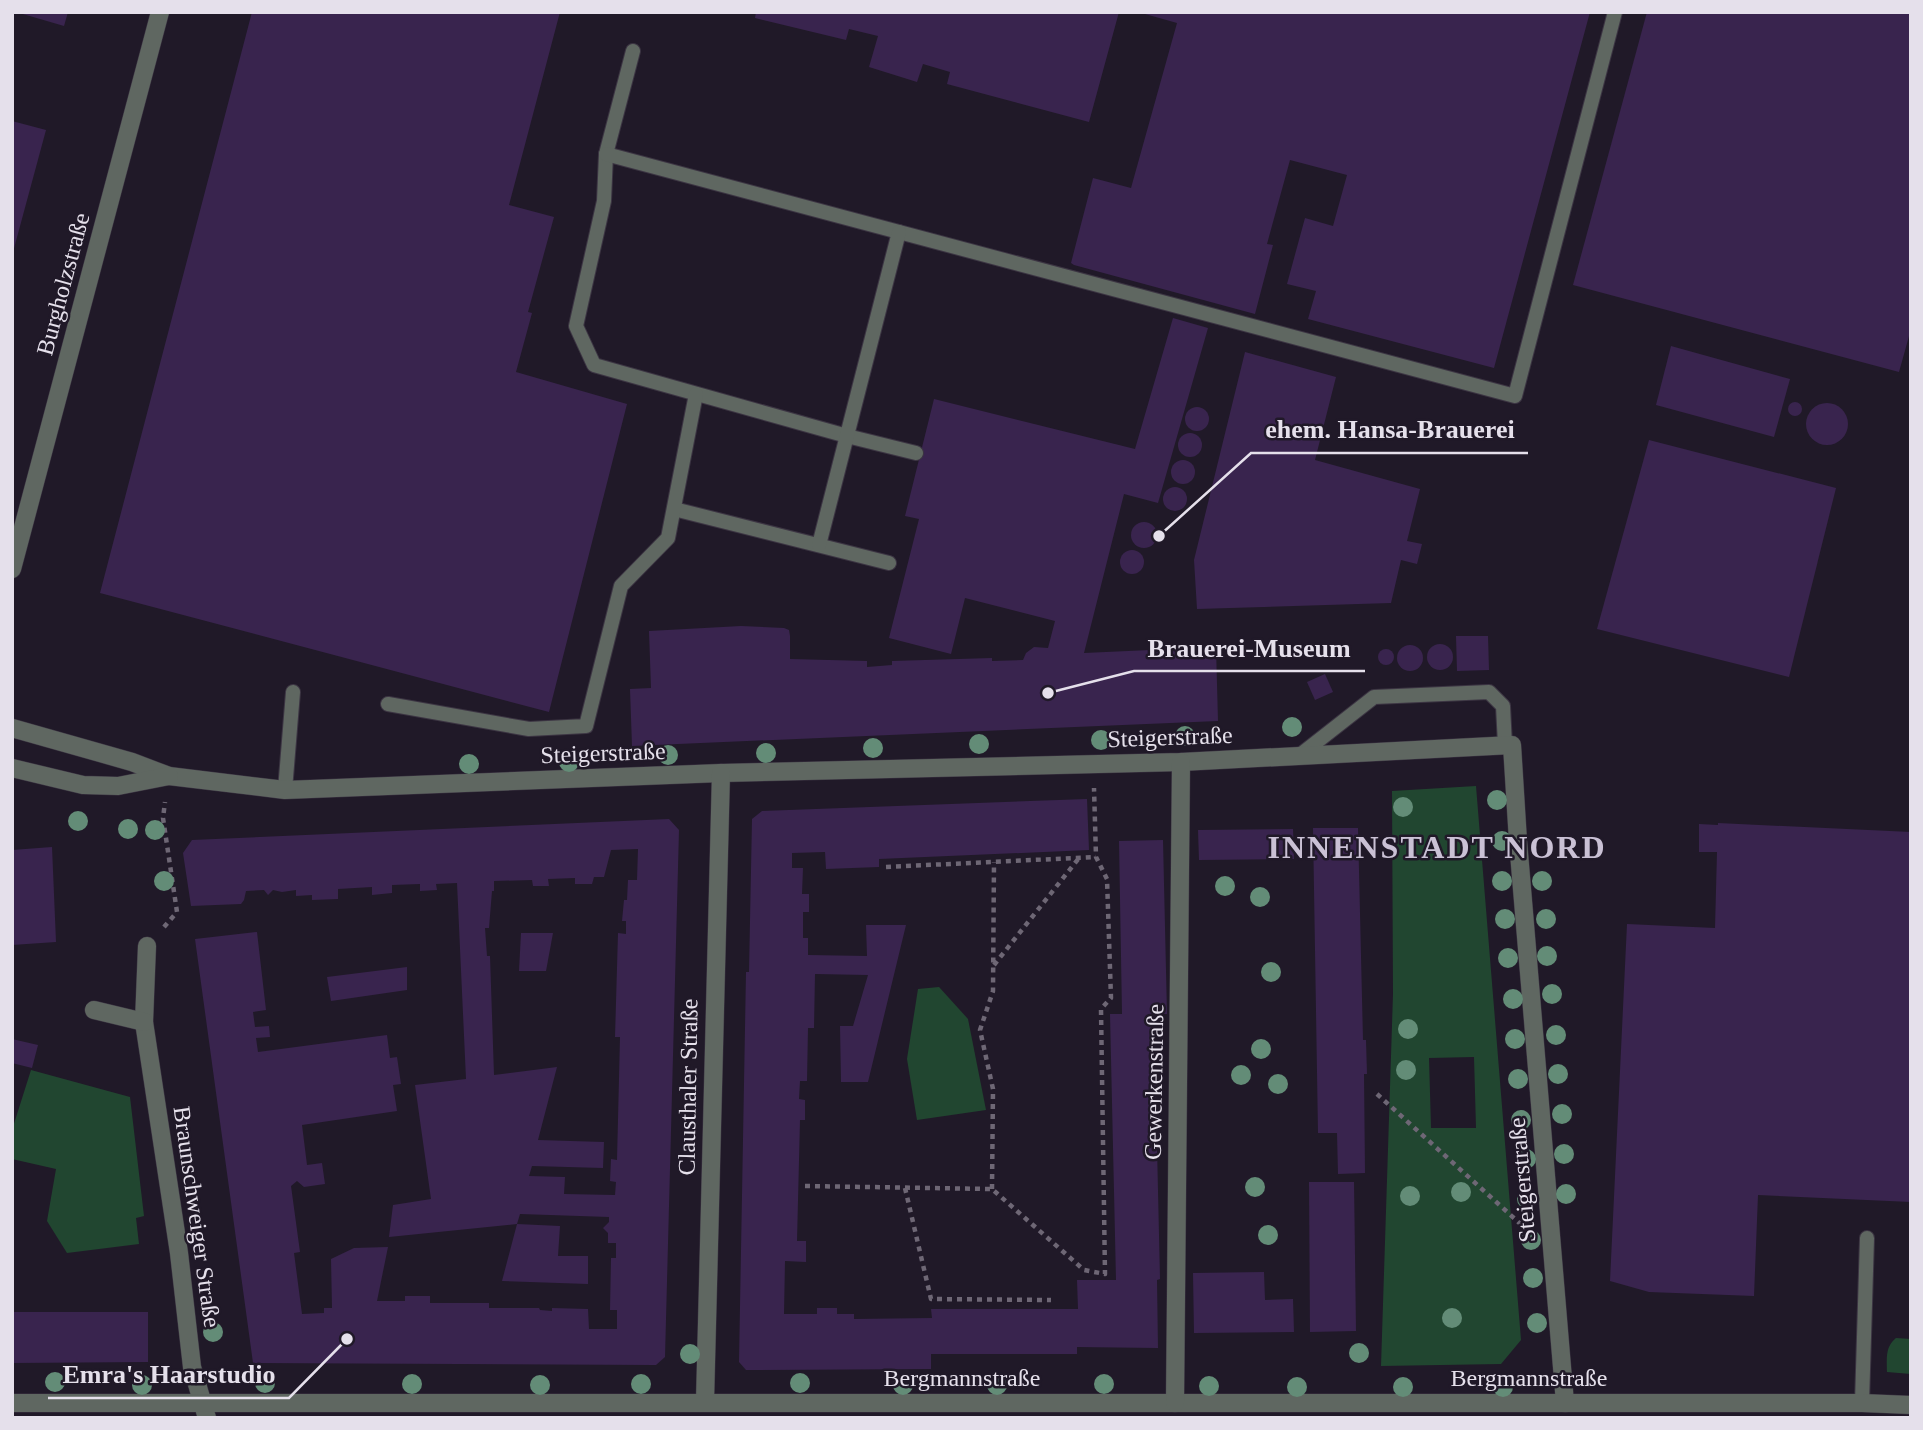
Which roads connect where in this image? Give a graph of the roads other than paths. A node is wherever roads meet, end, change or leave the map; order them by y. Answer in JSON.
{"nodes":[{"id":1,"x":160,"y":12,"type":"edge"},
{"id":2,"x":1615,"y":12,"type":"edge"},
{"id":3,"x":634,"y":51,"type":"dead end"},
{"id":4,"x":606,"y":154,"type":"junction"},
{"id":5,"x":899,"y":232,"type":"junction"},
{"id":6,"x":696,"y":394,"type":"junction"},
{"id":7,"x":847,"y":436,"type":"junction"},
{"id":8,"x":916,"y":453,"type":"dead end"},
{"id":9,"x":674,"y":509,"type":"junction"},
{"id":10,"x":819,"y":545,"type":"junction"},
{"id":11,"x":889,"y":563,"type":"dead end"},
{"id":12,"x":12,"y":569,"type":"edge"},
{"id":13,"x":293,"y":692,"type":"dead end"},
{"id":14,"x":388,"y":704,"type":"dead end"},
{"id":15,"x":12,"y":728,"type":"edge"},
{"id":16,"x":1505,"y":744,"type":"junction"},
{"id":17,"x":1300,"y":755,"type":"junction"},
{"id":18,"x":1181,"y":762,"type":"junction"},
{"id":19,"x":12,"y":768,"type":"edge"},
{"id":20,"x":721,"y":773,"type":"junction"},
{"id":21,"x":169,"y":776,"type":"junction"},
{"id":22,"x":285,"y":790,"type":"junction"},
{"id":23,"x":147,"y":946,"type":"road end"},
{"id":24,"x":94,"y":1010,"type":"dead end"},
{"id":25,"x":144,"y":1022,"type":"junction"},
{"id":26,"x":1867,"y":1238,"type":"dead end"},
{"id":27,"x":705,"y":1402,"type":"junction"},
{"id":28,"x":12,"y":1403,"type":"edge"},
{"id":29,"x":1175,"y":1403,"type":"junction"},
{"id":30,"x":1564,"y":1403,"type":"junction"},
{"id":31,"x":1862,"y":1403,"type":"junction"},
{"id":32,"x":1911,"y":1405,"type":"edge"},
{"id":33,"x":683,"y":1410,"type":"edge"},
{"id":34,"x":205,"y":1411,"type":"edge"}],
"edges":[{"from":1,"to":12,"type":"street","name":"Burgholzstraße"},
{"from":2,"to":5,"type":"lane"},
{"from":3,"to":4,"type":"lane"},
{"from":4,"to":5,"type":"lane"},
{"from":4,"to":6,"type":"lane"},
{"from":5,"to":7,"type":"lane"},
{"from":6,"to":7,"type":"lane"},
{"from":6,"to":9,"type":"lane"},
{"from":7,"to":8,"type":"lane"},
{"from":7,"to":10,"type":"lane"},
{"from":9,"to":10,"type":"lane"},
{"from":9,"to":14,"type":"lane"},
{"from":10,"to":11,"type":"lane"},
{"from":13,"to":22,"type":"lane"},
{"from":15,"to":21,"type":"street","name":"Steigerstraße"},
{"from":16,"to":17,"type":"street","name":"Steigerstraße"},
{"from":16,"to":17,"type":"lane"},
{"from":16,"to":30,"type":"street","name":"Steigerstraße"},
{"from":17,"to":18,"type":"street","name":"Steigerstraße"},
{"from":18,"to":20,"type":"street","name":"Steigerstraße"},
{"from":18,"to":29,"type":"street","name":"Gewerkenstraße"},
{"from":19,"to":21,"type":"street","name":"Steigerstraße"},
{"from":20,"to":22,"type":"street","name":"Steigerstraße"},
{"from":20,"to":27,"type":"street","name":"Clausthaler Straße"},
{"from":21,"to":22,"type":"street","name":"Steigerstraße"},
{"from":23,"to":25,"type":"street","name":"Braunschweiger Straße"},
{"from":24,"to":25,"type":"street"},
{"from":25,"to":34,"type":"street","name":"Braunschweiger Straße"},
{"from":26,"to":31,"type":"lane"},
{"from":27,"to":29,"type":"street","name":"Bergmannstraße"},
{"from":27,"to":33,"type":"street","name":"Bergmannstraße"},
{"from":28,"to":34,"type":"street","name":"Bergmannstraße"},
{"from":29,"to":30,"type":"street","name":"Bergmannstraße"},
{"from":30,"to":31,"type":"street","name":"Bergmannstraße"},
{"from":31,"to":32,"type":"street","name":"Bergmannstraße"},
{"from":33,"to":34,"type":"street","name":"Bergmannstraße"}]}
